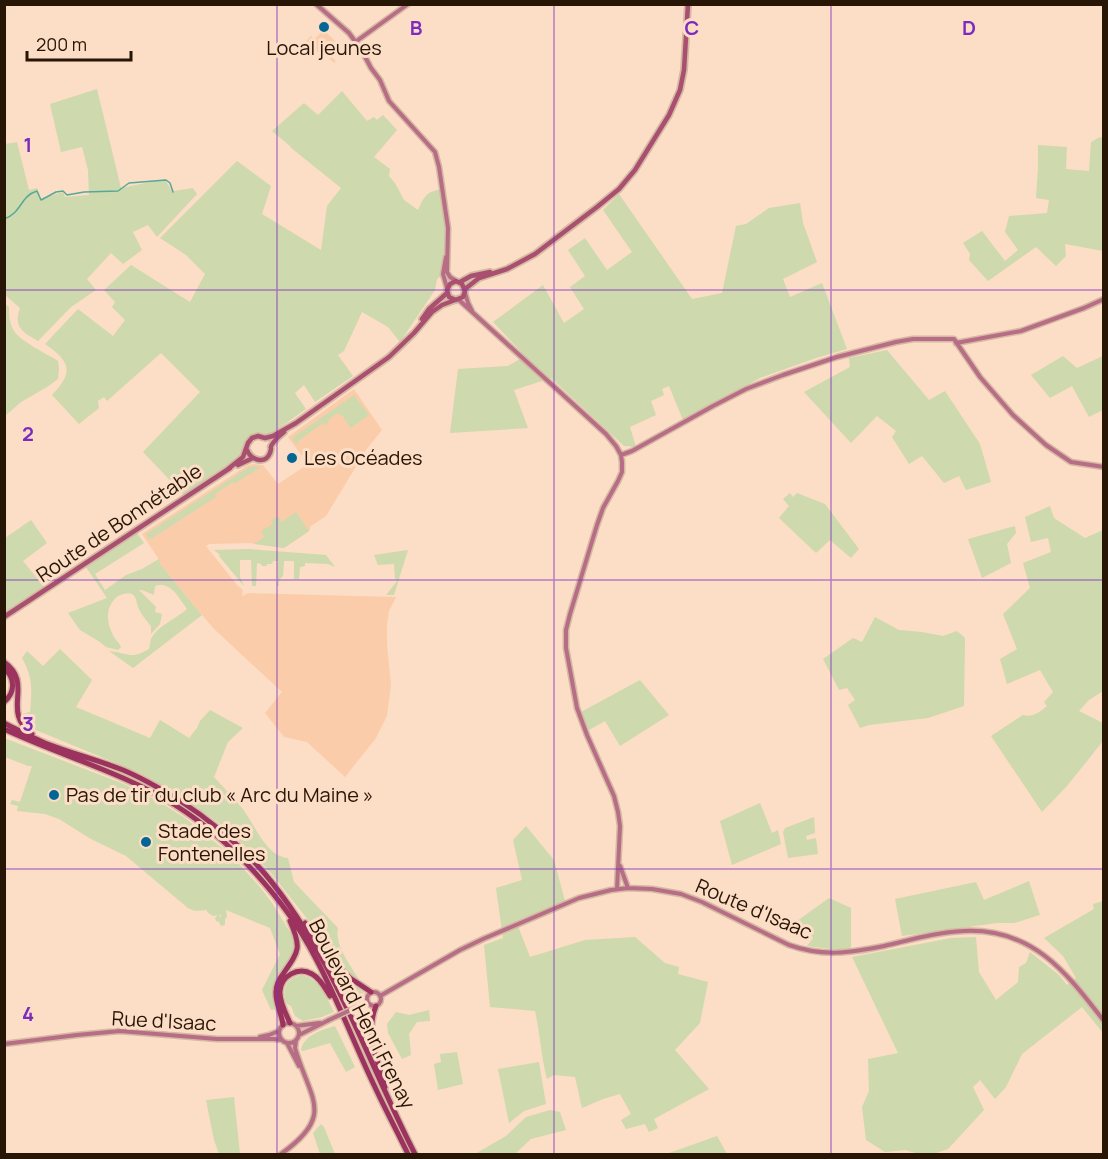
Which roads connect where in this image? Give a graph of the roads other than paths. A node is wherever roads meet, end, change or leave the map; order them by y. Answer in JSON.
{"nodes":[{"id":1,"x":316,"y":4,"type":"edge"},
{"id":2,"x":408,"y":4,"type":"edge"},
{"id":3,"x":688,"y":4,"type":"edge"},
{"id":4,"x":356,"y":43,"type":"junction"},
{"id":5,"x":448,"y":252,"type":"junction"},
{"id":6,"x":513,"y":265,"type":"junction"},
{"id":7,"x":458,"y":282,"type":"junction"},
{"id":8,"x":447,"y":290,"type":"junction"},
{"id":9,"x":465,"y":291,"type":"junction"},
{"id":10,"x":1104,"y":299,"type":"edge"},
{"id":11,"x":457,"y":300,"type":"junction"},
{"id":12,"x":473,"y":312,"type":"junction"},
{"id":13,"x":955,"y":341,"type":"junction"},
{"id":14,"x":401,"y":346,"type":"junction"},
{"id":15,"x":288,"y":428,"type":"junction"},
{"id":16,"x":265,"y":438,"type":"junction"},
{"id":17,"x":271,"y":446,"type":"junction"},
{"id":18,"x":247,"y":449,"type":"junction"},
{"id":19,"x":621,"y":454,"type":"junction"},
{"id":20,"x":253,"y":459,"type":"junction"},
{"id":21,"x":1104,"y":467,"type":"edge"},
{"id":22,"x":228,"y":469,"type":"junction"},
{"id":23,"x":4,"y":617,"type":"edge"},
{"id":24,"x":4,"y":662,"type":"edge"},
{"id":25,"x":4,"y":668,"type":"edge"},
{"id":26,"x":4,"y":702,"type":"edge"},
{"id":27,"x":4,"y":723,"type":"edge"},
{"id":28,"x":4,"y":731,"type":"edge"},
{"id":29,"x":45,"y":742,"type":"junction"},
{"id":30,"x":619,"y":866,"type":"junction"},
{"id":31,"x":628,"y":888,"type":"junction"},
{"id":32,"x":617,"y":889,"type":"junction"},
{"id":33,"x":285,"y":905,"type":"junction"},
{"id":34,"x":371,"y":992,"type":"junction"},
{"id":35,"x":380,"y":996,"type":"junction"},
{"id":36,"x":367,"y":1002,"type":"junction"},
{"id":37,"x":376,"y":1006,"type":"junction"},
{"id":38,"x":340,"y":1011,"type":"junction"},
{"id":39,"x":329,"y":1020,"type":"junction"},
{"id":40,"x":1104,"y":1021,"type":"edge"},
{"id":41,"x":287,"y":1026,"type":"junction"},
{"id":42,"x":299,"y":1035,"type":"junction"},
{"id":43,"x":251,"y":1039,"type":"junction"},
{"id":44,"x":282,"y":1040,"type":"junction"},
{"id":45,"x":296,"y":1040,"type":"junction"},
{"id":46,"x":287,"y":1043,"type":"junction"},
{"id":47,"x":4,"y":1044,"type":"edge"},
{"id":48,"x":303,"y":1072,"type":"junction"},
{"id":49,"x":386,"y":1094,"type":"junction"},
{"id":50,"x":281,"y":1155,"type":"edge"},
{"id":51,"x":408,"y":1155,"type":"edge"},
{"id":52,"x":415,"y":1155,"type":"edge"}],
"edges":[{"from":1,"to":4,"type":"street"},
{"from":2,"to":4,"type":"street"},
{"from":3,"to":6,"type":"main road"},
{"from":4,"to":5,"type":"street"},
{"from":5,"to":7,"type":"street"},
{"from":5,"to":8,"type":"street"},
{"from":6,"to":7,"type":"main road"},
{"from":6,"to":9,"type":"main road"},
{"from":7,"to":8,"type":"main road"},
{"from":7,"to":9,"type":"main road"},
{"from":8,"to":11,"type":"main road"},
{"from":8,"to":14,"type":"main road"},
{"from":9,"to":11,"type":"main road"},
{"from":9,"to":12,"type":"street"},
{"from":10,"to":13,"type":"street"},
{"from":11,"to":12,"type":"street"},
{"from":11,"to":14,"type":"main road"},
{"from":12,"to":19,"type":"street"},
{"from":13,"to":19,"type":"street"},
{"from":13,"to":21,"type":"street"},
{"from":14,"to":15,"type":"main road"},
{"from":15,"to":16,"type":"main road"},
{"from":15,"to":17,"type":"main road"},
{"from":16,"to":17,"type":"main road"},
{"from":16,"to":18,"type":"main road"},
{"from":17,"to":20,"type":"main road"},
{"from":18,"to":20,"type":"main road"},
{"from":18,"to":22,"type":"main road"},
{"from":19,"to":30,"type":"street"},
{"from":20,"to":22,"type":"main road","name":"Route de Bonnétable"},
{"from":22,"to":23,"type":"main road","name":"Route de Bonnétable"},
{"from":24,"to":29,"type":"highway"},
{"from":25,"to":26,"type":"highway"},
{"from":27,"to":29,"type":"highway","name":"Boulevard Henri Frenay"},
{"from":28,"to":33,"type":"highway","name":"Boulevard Henri Frenay"},
{"from":29,"to":33,"type":"highway","name":"Boulevard Henri Frenay"},
{"from":30,"to":31,"type":"street"},
{"from":30,"to":32,"type":"street"},
{"from":31,"to":32,"type":"street","name":"Route d'Isaac"},
{"from":31,"to":40,"type":"street","name":"Route d'Isaac"},
{"from":32,"to":35,"type":"street","name":"Route d'Isaac"},
{"from":33,"to":34,"type":"highway"},
{"from":33,"to":38,"type":"highway","name":"Boulevard Henri Frenay"},
{"from":33,"to":41,"type":"highway"},
{"from":33,"to":49,"type":"highway","name":"Boulevard Henri Frenay"},
{"from":34,"to":35,"type":"street"},
{"from":34,"to":36,"type":"street"},
{"from":35,"to":37,"type":"street"},
{"from":36,"to":37,"type":"street"},
{"from":36,"to":39,"type":"street","bridge":true},
{"from":37,"to":49,"type":"highway"},
{"from":38,"to":41,"type":"highway"},
{"from":38,"to":51,"type":"highway","name":"Boulevard Henri Frenay"},
{"from":39,"to":41,"type":"street"},
{"from":39,"to":42,"type":"street"},
{"from":41,"to":42,"type":"street"},
{"from":41,"to":43,"type":"street","name":"Rue d'Isaac"},
{"from":41,"to":44,"type":"street"},
{"from":42,"to":45,"type":"street"},
{"from":43,"to":44,"type":"street","name":"Rue d'Isaac"},
{"from":43,"to":47,"type":"street","name":"Rue d'Isaac"},
{"from":44,"to":46,"type":"street"},
{"from":45,"to":46,"type":"street"},
{"from":45,"to":48,"type":"street"},
{"from":46,"to":48,"type":"street"},
{"from":48,"to":50,"type":"street"},
{"from":49,"to":52,"type":"highway","name":"Boulevard Henri Frenay"}]}
